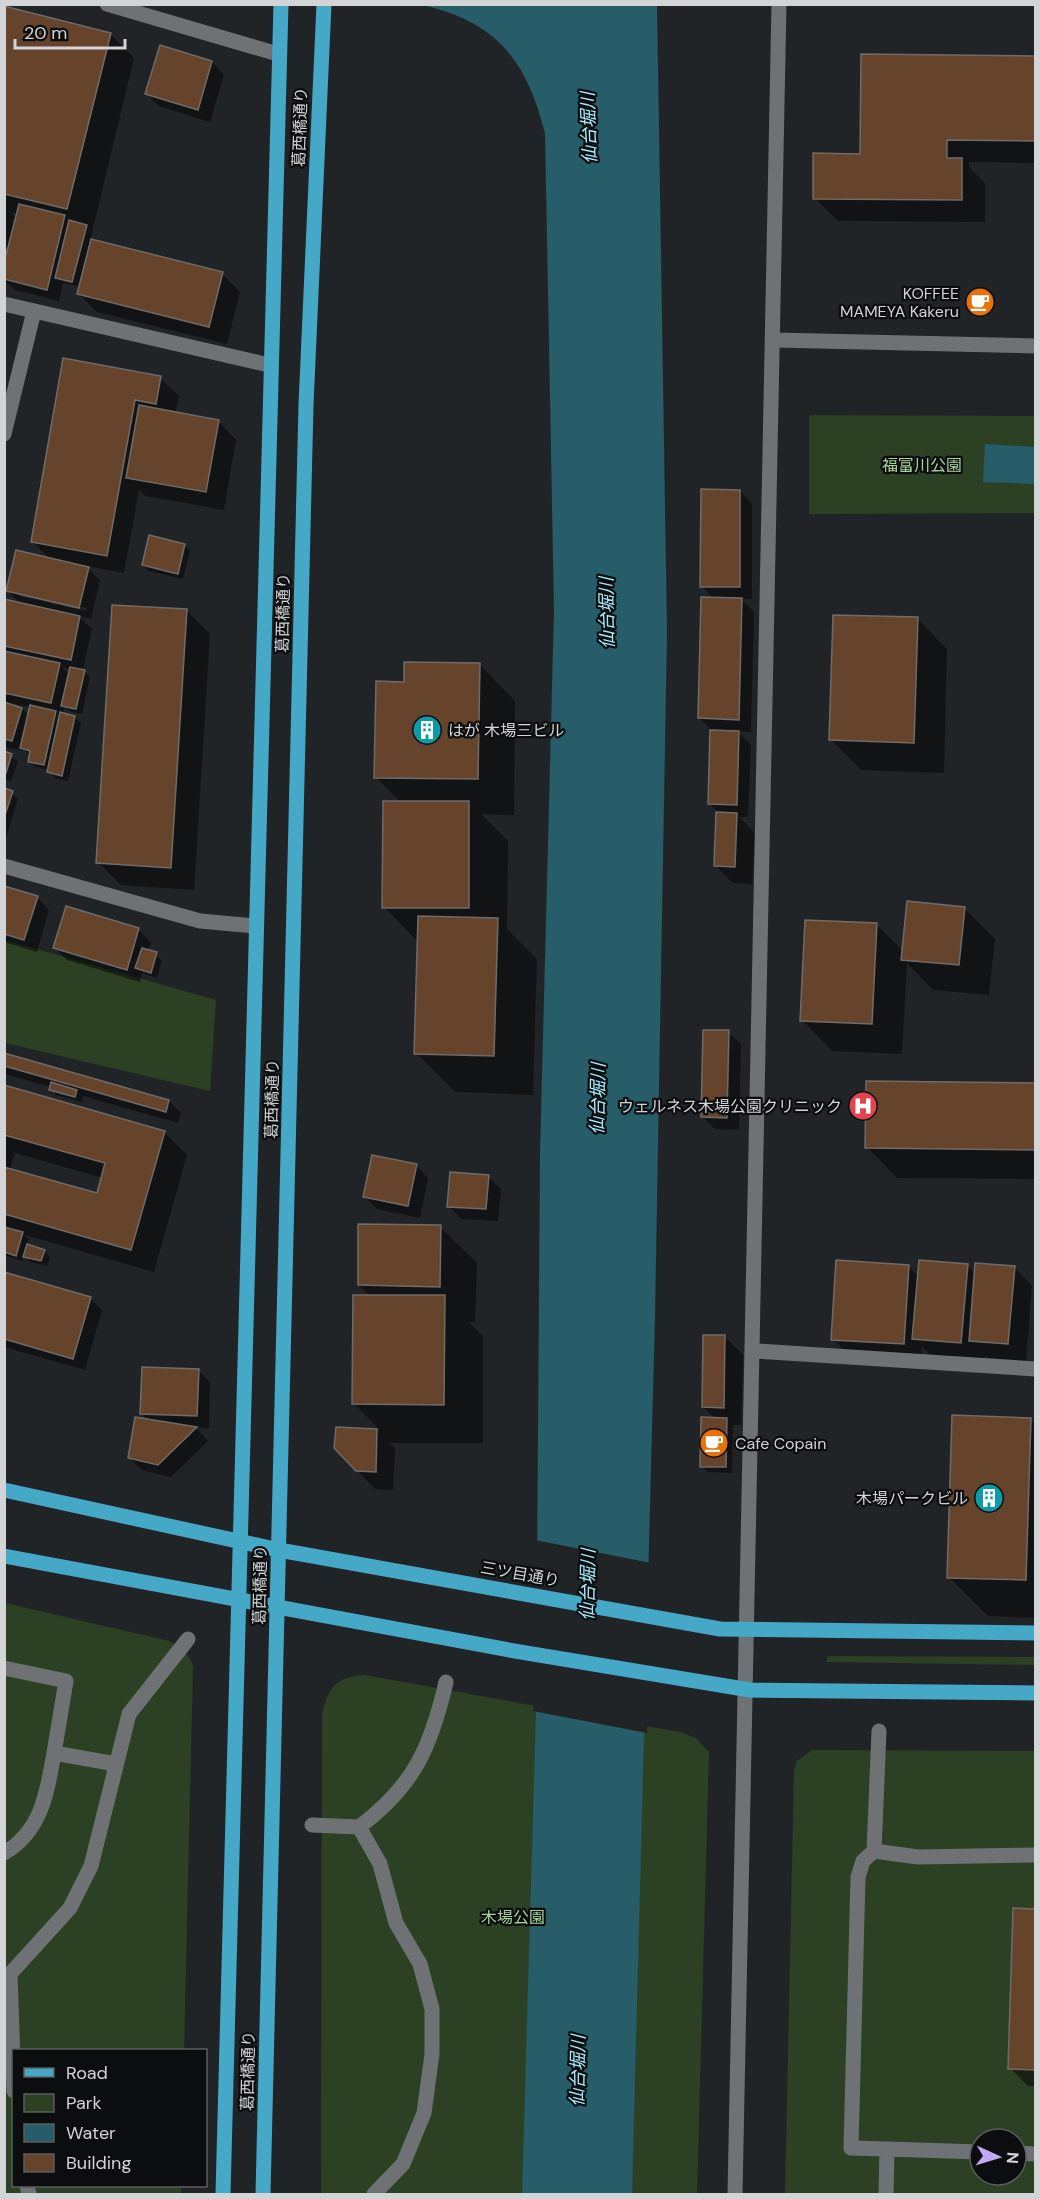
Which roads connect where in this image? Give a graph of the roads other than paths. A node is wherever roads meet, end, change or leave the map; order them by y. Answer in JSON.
{"nodes":[{"id":1,"x":107,"y":4,"type":"edge"},
{"id":2,"x":281,"y":4,"type":"edge"},
{"id":3,"x":779,"y":4,"type":"edge"},
{"id":4,"x":324,"y":6,"type":"edge"},
{"id":5,"x":278,"y":54,"type":"junction"},
{"id":6,"x":4,"y":304,"type":"edge"},
{"id":7,"x":34,"y":311,"type":"junction"},
{"id":8,"x":775,"y":340,"type":"junction"},
{"id":9,"x":1035,"y":346,"type":"edge"},
{"id":10,"x":269,"y":365,"type":"junction"},
{"id":11,"x":4,"y":434,"type":"edge"},
{"id":12,"x":4,"y":866,"type":"edge"},
{"id":13,"x":255,"y":926,"type":"junction"},
{"id":14,"x":756,"y":1352,"type":"junction"},
{"id":15,"x":1035,"y":1369,"type":"edge"},
{"id":16,"x":4,"y":1490,"type":"edge"},
{"id":17,"x":241,"y":1542,"type":"junction"},
{"id":18,"x":279,"y":1550,"type":"junction"},
{"id":19,"x":4,"y":1556,"type":"edge"},
{"id":20,"x":239,"y":1600,"type":"junction"},
{"id":21,"x":278,"y":1607,"type":"junction"},
{"id":22,"x":751,"y":1631,"type":"junction"},
{"id":23,"x":1035,"y":1633,"type":"edge"},
{"id":24,"x":188,"y":1639,"type":"dead end"},
{"id":25,"x":4,"y":1668,"type":"edge"},
{"id":26,"x":446,"y":1682,"type":"dead end"},
{"id":27,"x":750,"y":1690,"type":"junction"},
{"id":28,"x":1035,"y":1693,"type":"edge"},
{"id":29,"x":879,"y":1731,"type":"dead end"},
{"id":30,"x":54,"y":1753,"type":"junction"},
{"id":31,"x":116,"y":1764,"type":"junction"},
{"id":32,"x":312,"y":1826,"type":"dead end"},
{"id":33,"x":359,"y":1827,"type":"junction"},
{"id":34,"x":874,"y":1851,"type":"junction"},
{"id":35,"x":4,"y":1853,"type":"edge"},
{"id":36,"x":1035,"y":1855,"type":"edge"},
{"id":37,"x":8,"y":1975,"type":"edge"},
{"id":38,"x":8,"y":2034,"type":"edge"},
{"id":39,"x":12,"y":2072,"type":"edge"},
{"id":40,"x":887,"y":2150,"type":"junction"},
{"id":41,"x":968,"y":2152,"type":"edge"},
{"id":42,"x":222,"y":2194,"type":"edge"},
{"id":43,"x":263,"y":2194,"type":"edge"},
{"id":44,"x":374,"y":2194,"type":"edge"},
{"id":45,"x":735,"y":2194,"type":"edge"},
{"id":46,"x":886,"y":2194,"type":"edge"}],
"edges":[{"from":1,"to":5,"type":"street"},
{"from":2,"to":5,"type":"main road","name":"葛西橋通り"},
{"from":3,"to":8,"type":"street"},
{"from":4,"to":18,"type":"main road","name":"葛西橋通り"},
{"from":5,"to":10,"type":"main road","name":"葛西橋通り"},
{"from":6,"to":7,"type":"street"},
{"from":7,"to":10,"type":"street"},
{"from":7,"to":11,"type":"street"},
{"from":8,"to":9,"type":"street"},
{"from":8,"to":14,"type":"street"},
{"from":10,"to":13,"type":"main road","name":"葛西橋通り"},
{"from":12,"to":13,"type":"street"},
{"from":13,"to":17,"type":"main road","name":"葛西橋通り"},
{"from":14,"to":15,"type":"street"},
{"from":14,"to":22,"type":"street"},
{"from":16,"to":17,"type":"main road","name":"三ツ目通り"},
{"from":17,"to":18,"type":"main road","name":"三ツ目通り"},
{"from":17,"to":20,"type":"main road","name":"葛西橋通り"},
{"from":18,"to":21,"type":"main road","name":"葛西橋通り"},
{"from":18,"to":22,"type":"main road","name":"三ツ目通り"},
{"from":19,"to":20,"type":"main road"},
{"from":20,"to":21,"type":"main road"},
{"from":20,"to":42,"type":"main road","name":"葛西橋通り"},
{"from":21,"to":27,"type":"main road"},
{"from":21,"to":43,"type":"main road","name":"葛西橋通り"},
{"from":22,"to":23,"type":"main road","name":"三ツ目通り"},
{"from":22,"to":27,"type":"street"},
{"from":24,"to":31,"type":"street"},
{"from":25,"to":30,"type":"street"},
{"from":26,"to":33,"type":"street"},
{"from":27,"to":28,"type":"main road"},
{"from":27,"to":45,"type":"street"},
{"from":29,"to":34,"type":"street"},
{"from":30,"to":31,"type":"street"},
{"from":30,"to":35,"type":"street"},
{"from":31,"to":37,"type":"street"},
{"from":32,"to":33,"type":"street"},
{"from":33,"to":44,"type":"street"},
{"from":34,"to":36,"type":"street"},
{"from":34,"to":40,"type":"street"},
{"from":37,"to":38,"type":"street"},
{"from":38,"to":39,"type":"street"},
{"from":40,"to":41,"type":"street"},
{"from":40,"to":46,"type":"street"}]}
